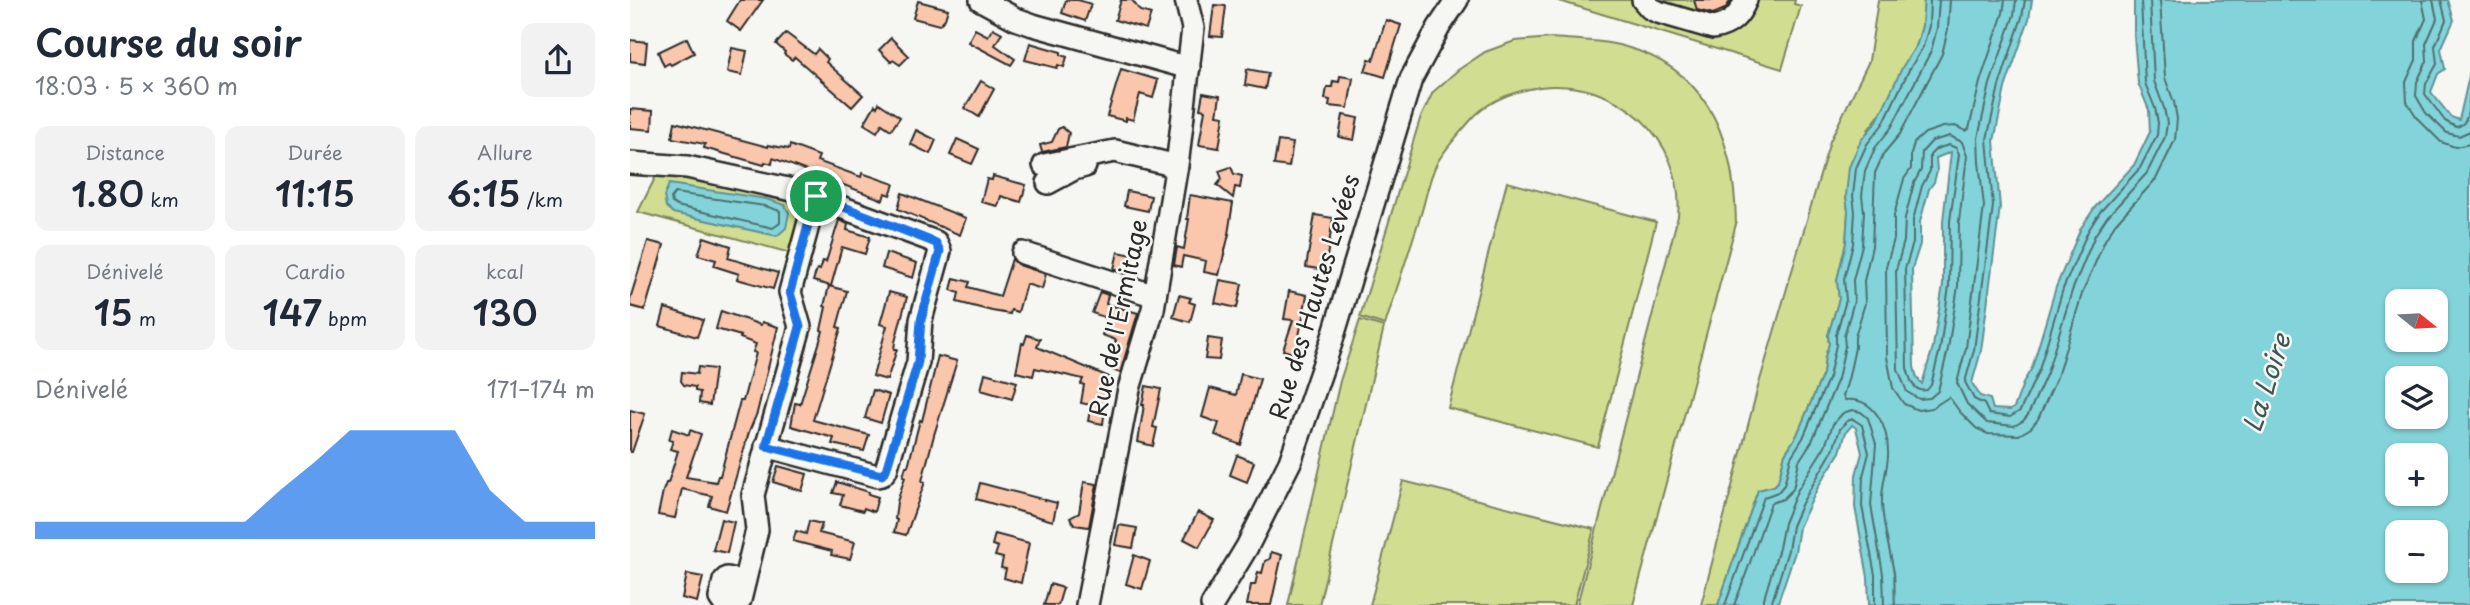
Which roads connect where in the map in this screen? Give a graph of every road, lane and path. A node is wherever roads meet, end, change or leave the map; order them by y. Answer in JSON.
{"nodes":[{"id":1,"x":981,"y":0,"type":"edge"},
{"id":2,"x":1186,"y":0,"type":"edge"},
{"id":3,"x":1457,"y":0,"type":"edge"},
{"id":4,"x":1643,"y":0,"type":"edge"},
{"id":5,"x":1746,"y":0,"type":"edge"},
{"id":6,"x":1189,"y":68,"type":"junction"},
{"id":7,"x":630,"y":163,"type":"edge"},
{"id":8,"x":1176,"y":171,"type":"junction"},
{"id":9,"x":1046,"y":174,"type":"dead end"},
{"id":10,"x":816,"y":196,"type":"junction"},
{"id":11,"x":1023,"y":253,"type":"dead end"},
{"id":12,"x":1155,"y":296,"type":"junction"},
{"id":13,"x":766,"y":446,"type":"junction"},
{"id":14,"x":744,"y":582,"type":"junction"},
{"id":15,"x":725,"y":605,"type":"edge"},
{"id":16,"x":735,"y":605,"type":"edge"},
{"id":17,"x":1087,"y":605,"type":"edge"},
{"id":18,"x":1212,"y":605,"type":"edge"}],
"edges":[{"from":1,"to":6,"type":"street"},
{"from":2,"to":6,"type":"street","name":"Rue de l'Ermitage"},
{"from":3,"to":18,"type":"street","name":"Rue des Hautes Levées"},
{"from":4,"to":5,"type":"street"},
{"from":6,"to":8,"type":"street","name":"Rue de l'Ermitage"},
{"from":7,"to":10,"type":"street"},
{"from":8,"to":9,"type":"street"},
{"from":8,"to":12,"type":"street","name":"Rue de l'Ermitage"},
{"from":10,"to":13,"type":"street"},
{"from":10,"to":13,"type":"street"},
{"from":11,"to":12,"type":"street"},
{"from":12,"to":17,"type":"street","name":"Rue de l'Ermitage"},
{"from":13,"to":14,"type":"street"},
{"from":14,"to":15,"type":"street"},
{"from":14,"to":16,"type":"street"}]}
